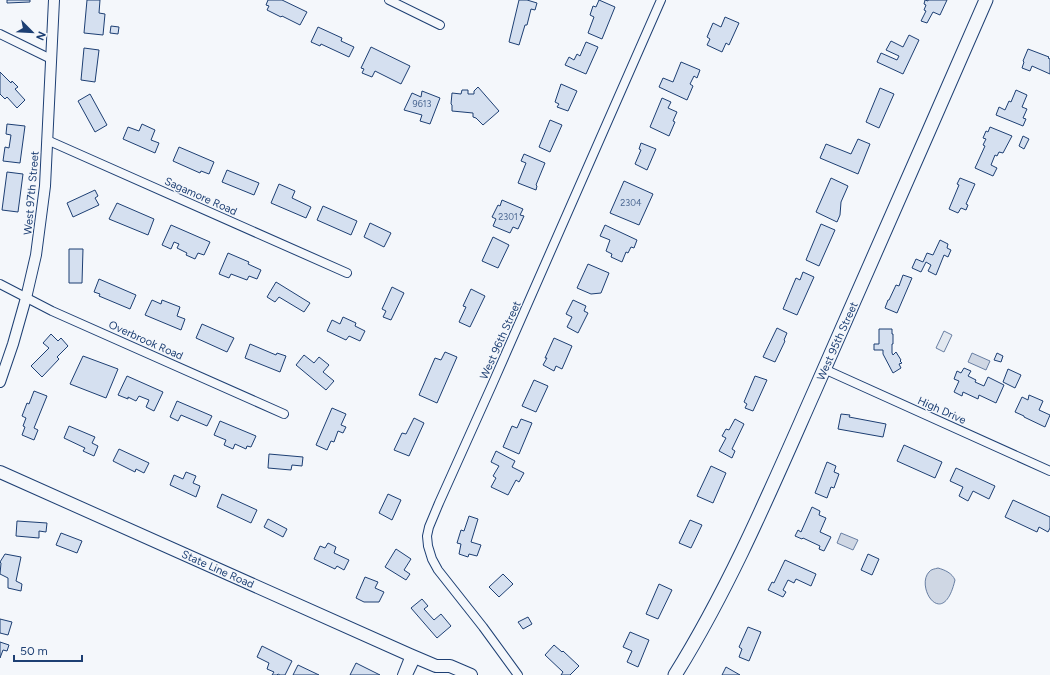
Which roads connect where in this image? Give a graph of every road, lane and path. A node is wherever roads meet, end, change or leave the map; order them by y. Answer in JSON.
{"nodes":[{"id":1,"x":54,"y":0,"type":"edge"},
{"id":2,"x":389,"y":0,"type":"edge"},
{"id":3,"x":661,"y":0,"type":"edge"},
{"id":4,"x":986,"y":0,"type":"edge"},
{"id":5,"x":440,"y":25,"type":"dead end"},
{"id":6,"x":0,"y":34,"type":"edge"},
{"id":7,"x":51,"y":59,"type":"junction"},
{"id":8,"x":47,"y":140,"type":"junction"},
{"id":9,"x":347,"y":273,"type":"dead end"},
{"id":10,"x":0,"y":284,"type":"edge"},
{"id":11,"x":26,"y":298,"type":"junction"},
{"id":12,"x":824,"y":369,"type":"junction"},
{"id":13,"x":0,"y":382,"type":"edge"},
{"id":14,"x":284,"y":414,"type":"dead end"},
{"id":15,"x":1050,"y":471,"type":"edge"},
{"id":16,"x":0,"y":472,"type":"edge"},
{"id":17,"x":413,"y":656,"type":"junction"},
{"id":18,"x":440,"y":670,"type":"edge"},
{"id":19,"x":402,"y":675,"type":"edge"},
{"id":20,"x":408,"y":675,"type":"edge"},
{"id":21,"x":471,"y":675,"type":"edge"},
{"id":22,"x":518,"y":675,"type":"edge"},
{"id":23,"x":674,"y":675,"type":"edge"}],
"edges":[{"from":1,"to":7,"type":"street","name":"West 97th Street"},
{"from":2,"to":5,"type":"street"},
{"from":3,"to":22,"type":"street","name":"West 96th Street"},
{"from":4,"to":12,"type":"main road","name":"West 95th Street"},
{"from":6,"to":7,"type":"street"},
{"from":7,"to":8,"type":"street","name":"West 97th Street"},
{"from":8,"to":9,"type":"street","name":"Sagamore Road"},
{"from":8,"to":11,"type":"street","name":"West 97th Street"},
{"from":10,"to":11,"type":"street","name":"Overbrook Road"},
{"from":11,"to":13,"type":"street","name":"West 97th Street"},
{"from":11,"to":14,"type":"street","name":"Overbrook Road"},
{"from":12,"to":15,"type":"street","name":"High Drive"},
{"from":12,"to":23,"type":"main road","name":"West 95th Street"},
{"from":16,"to":17,"type":"main road","name":"State Line Road"},
{"from":17,"to":18,"type":"main road","name":"State Line Road"},
{"from":17,"to":19,"type":"street"},
{"from":17,"to":20,"type":"street"},
{"from":18,"to":21,"type":"main road","name":"State Line Road"}]}
